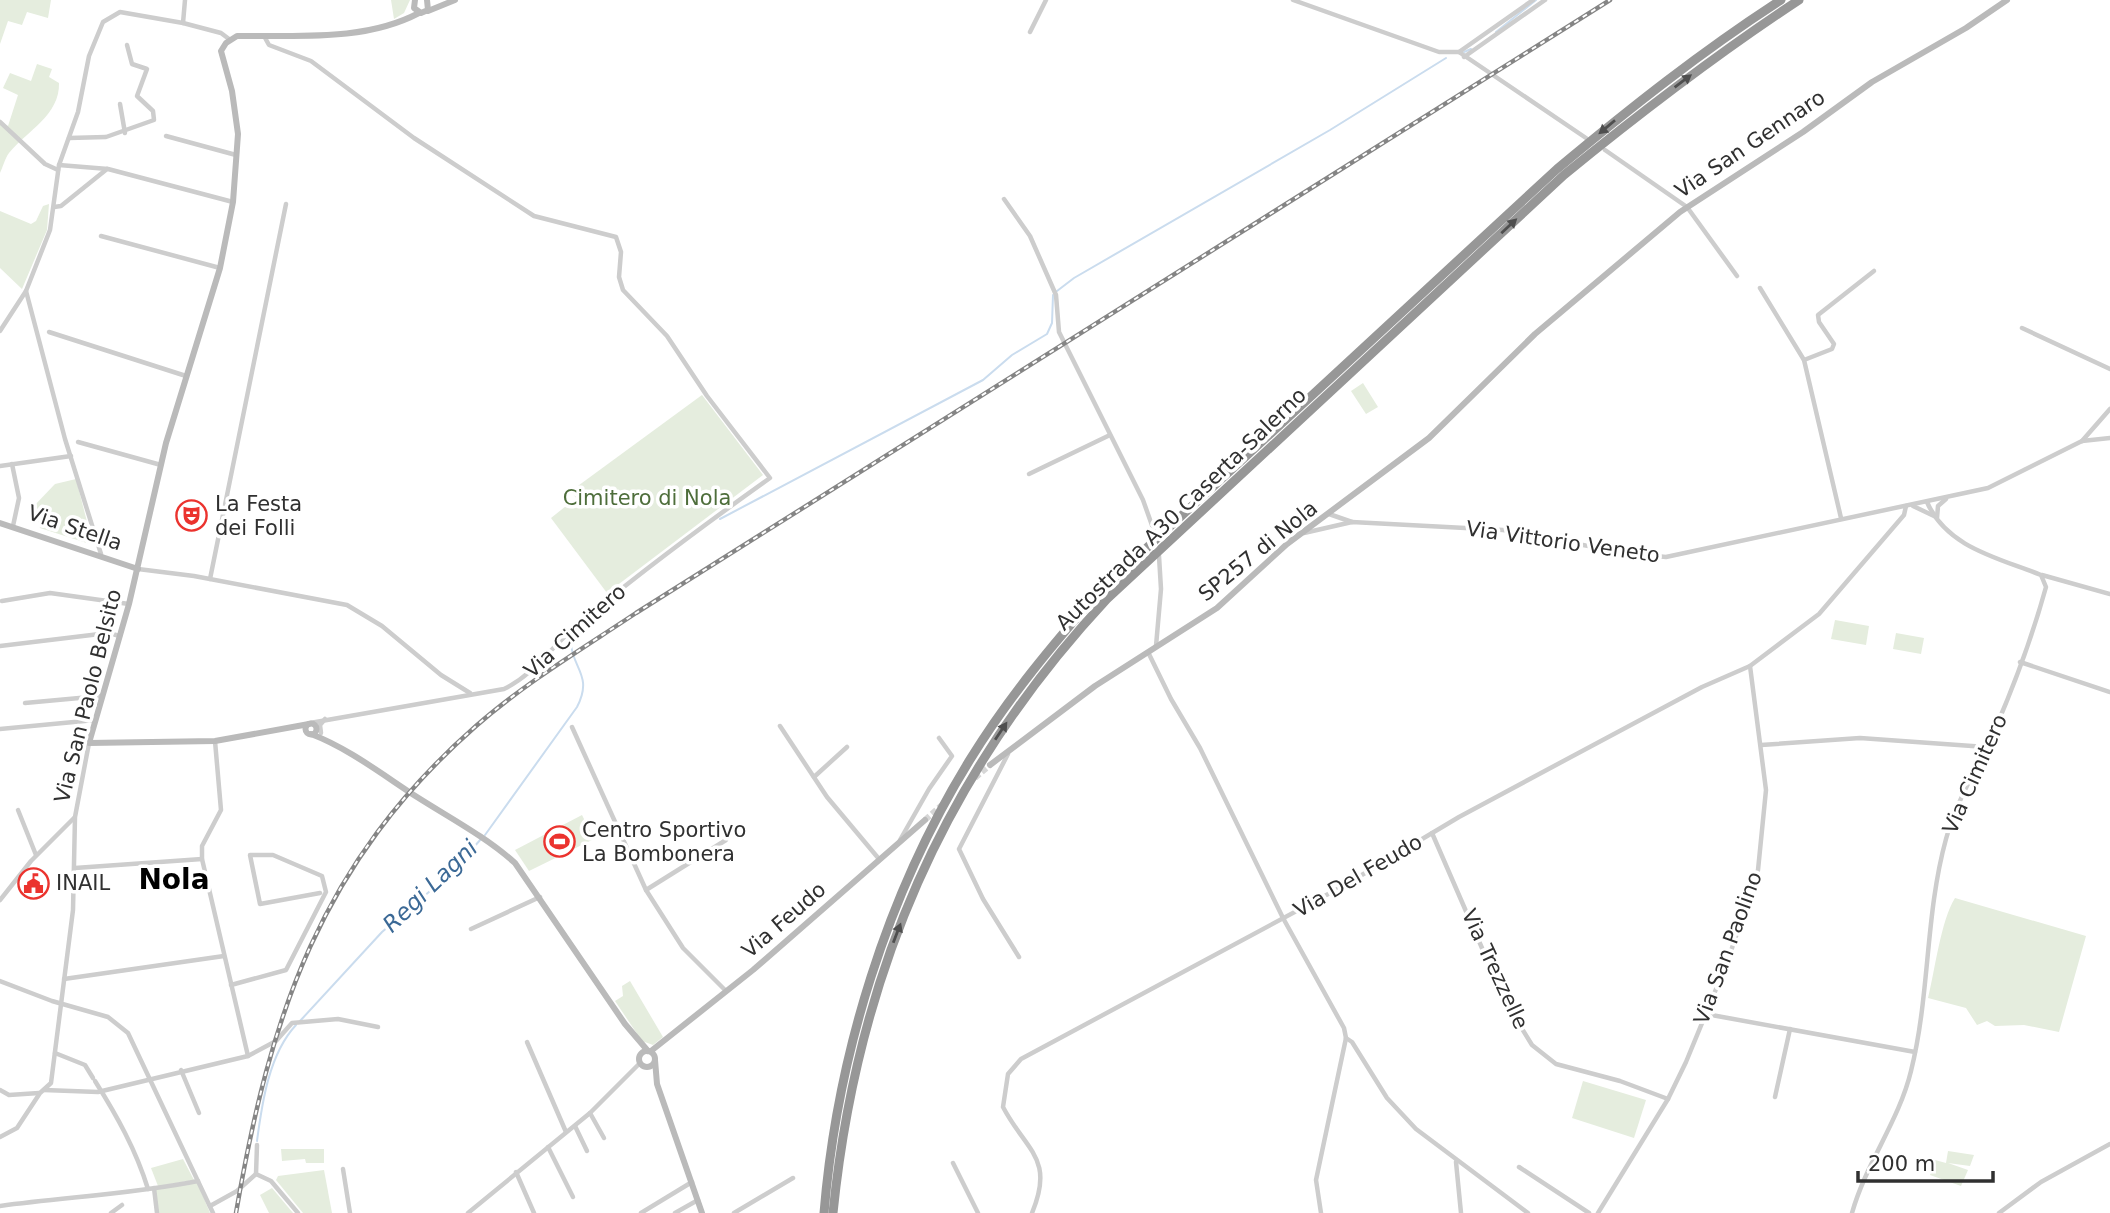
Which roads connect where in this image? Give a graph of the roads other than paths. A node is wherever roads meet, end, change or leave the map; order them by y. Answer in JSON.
{"nodes":[{"id":1,"x":185,"y":0,"type":"edge"},
{"id":2,"x":428,"y":0,"type":"edge"},
{"id":3,"x":455,"y":0,"type":"edge"},
{"id":4,"x":1046,"y":0,"type":"edge"},
{"id":5,"x":1293,"y":0,"type":"edge"},
{"id":6,"x":1532,"y":0,"type":"edge"},
{"id":7,"x":1545,"y":0,"type":"edge"},
{"id":8,"x":1781,"y":0,"type":"edge"},
{"id":9,"x":1800,"y":0,"type":"edge"},
{"id":10,"x":2007,"y":0,"type":"edge"},
{"id":11,"x":414,"y":1,"type":"edge"},
{"id":12,"x":445,"y":4,"type":"junction"},
{"id":13,"x":423,"y":12,"type":"junction"},
{"id":14,"x":401,"y":21,"type":"junction"},
{"id":15,"x":183,"y":23,"type":"junction"},
{"id":16,"x":1030,"y":32,"type":"dead end"},
{"id":17,"x":264,"y":36,"type":"junction"},
{"id":18,"x":229,"y":39,"type":"junction"},
{"id":19,"x":127,"y":45,"type":"dead end"},
{"id":20,"x":1459,"y":52,"type":"junction"},
{"id":21,"x":1464,"y":57,"type":"junction"},
{"id":22,"x":120,"y":104,"type":"dead end"},
{"id":23,"x":0,"y":122,"type":"edge"},
{"id":24,"x":125,"y":133,"type":"junction"},
{"id":25,"x":166,"y":136,"type":"dead end"},
{"id":26,"x":69,"y":138,"type":"junction"},
{"id":27,"x":1586,"y":138,"type":"dead end"},
{"id":28,"x":1605,"y":150,"type":"dead end"},
{"id":29,"x":236,"y":155,"type":"junction"},
{"id":30,"x":59,"y":167,"type":"junction"},
{"id":31,"x":108,"y":169,"type":"junction"},
{"id":32,"x":1004,"y":200,"type":"dead end"},
{"id":33,"x":233,"y":202,"type":"junction"},
{"id":34,"x":286,"y":204,"type":"dead end"},
{"id":35,"x":54,"y":207,"type":"junction"},
{"id":36,"x":1687,"y":207,"type":"junction"},
{"id":37,"x":101,"y":236,"type":"dead end"},
{"id":38,"x":220,"y":268,"type":"junction"},
{"id":39,"x":1874,"y":271,"type":"dead end"},
{"id":40,"x":1737,"y":276,"type":"dead end"},
{"id":41,"x":1760,"y":288,"type":"dead end"},
{"id":42,"x":26,"y":291,"type":"junction"},
{"id":43,"x":2022,"y":328,"type":"dead end"},
{"id":44,"x":0,"y":331,"type":"edge"},
{"id":45,"x":50,"y":332,"type":"dead end"},
{"id":46,"x":1529,"y":340,"type":"joint"},
{"id":47,"x":1804,"y":359,"type":"junction"},
{"id":48,"x":2110,"y":369,"type":"edge"},
{"id":49,"x":186,"y":376,"type":"junction"},
{"id":50,"x":2110,"y":409,"type":"edge"},
{"id":51,"x":1110,"y":435,"type":"junction"},
{"id":52,"x":2110,"y":438,"type":"edge"},
{"id":53,"x":2082,"y":441,"type":"junction"},
{"id":54,"x":78,"y":442,"type":"dead end"},
{"id":55,"x":71,"y":456,"type":"junction"},
{"id":56,"x":12,"y":464,"type":"junction"},
{"id":57,"x":0,"y":466,"type":"edge"},
{"id":58,"x":161,"y":466,"type":"junction"},
{"id":59,"x":1029,"y":474,"type":"dead end"},
{"id":60,"x":1947,"y":498,"type":"junction"},
{"id":61,"x":1927,"y":502,"type":"junction"},
{"id":62,"x":1909,"y":505,"type":"junction"},
{"id":63,"x":1341,"y":506,"type":"junction"},
{"id":64,"x":1329,"y":514,"type":"junction"},
{"id":65,"x":1841,"y":518,"type":"junction"},
{"id":66,"x":1343,"y":519,"type":"junction"},
{"id":67,"x":1937,"y":519,"type":"junction"},
{"id":68,"x":0,"y":523,"type":"edge"},
{"id":69,"x":1352,"y":523,"type":"junction"},
{"id":70,"x":13,"y":526,"type":"junction"},
{"id":71,"x":1154,"y":531,"type":"dead end"},
{"id":72,"x":1299,"y":534,"type":"junction"},
{"id":73,"x":101,"y":554,"type":"junction"},
{"id":74,"x":1159,"y":556,"type":"dead end"},
{"id":75,"x":138,"y":569,"type":"junction"},
{"id":76,"x":2041,"y":575,"type":"junction"},
{"id":77,"x":210,"y":579,"type":"junction"},
{"id":78,"x":2110,"y":594,"type":"edge"},
{"id":79,"x":2,"y":601,"type":"dead end"},
{"id":80,"x":129,"y":604,"type":"junction"},
{"id":81,"x":120,"y":636,"type":"junction"},
{"id":82,"x":0,"y":646,"type":"edge"},
{"id":83,"x":1156,"y":647,"type":"junction"},
{"id":84,"x":1148,"y":652,"type":"junction"},
{"id":85,"x":2020,"y":662,"type":"junction"},
{"id":86,"x":1751,"y":666,"type":"junction"},
{"id":87,"x":2110,"y":692,"type":"edge"},
{"id":88,"x":471,"y":693,"type":"junction"},
{"id":89,"x":101,"y":696,"type":"junction"},
{"id":90,"x":25,"y":703,"type":"dead end"},
{"id":91,"x":326,"y":719,"type":"junction"},
{"id":92,"x":95,"y":720,"type":"junction"},
{"id":93,"x":311,"y":724,"type":"junction"},
{"id":94,"x":780,"y":726,"type":"dead end"},
{"id":95,"x":572,"y":727,"type":"dead end"},
{"id":96,"x":0,"y":729,"type":"edge"},
{"id":97,"x":279,"y":730,"type":"junction"},
{"id":98,"x":321,"y":733,"type":"junction"},
{"id":99,"x":309,"y":734,"type":"junction"},
{"id":100,"x":939,"y":738,"type":"dead end"},
{"id":101,"x":215,"y":741,"type":"junction"},
{"id":102,"x":89,"y":743,"type":"junction"},
{"id":103,"x":334,"y":744,"type":"junction"},
{"id":104,"x":1761,"y":745,"type":"junction"},
{"id":105,"x":847,"y":747,"type":"dead end"},
{"id":106,"x":1986,"y":747,"type":"junction"},
{"id":107,"x":1010,"y":750,"type":"junction"},
{"id":108,"x":990,"y":765,"type":"tunnel mouth"},
{"id":109,"x":814,"y":777,"type":"junction"},
{"id":110,"x":18,"y":810,"type":"dead end"},
{"id":111,"x":75,"y":817,"type":"junction"},
{"id":112,"x":925,"y":820,"type":"tunnel mouth"},
{"id":113,"x":1432,"y":833,"type":"junction"},
{"id":114,"x":726,"y":840,"type":"dead end"},
{"id":115,"x":900,"y":841,"type":"junction"},
{"id":116,"x":36,"y":855,"type":"junction"},
{"id":117,"x":202,"y":859,"type":"junction"},
{"id":118,"x":879,"y":859,"type":"junction"},
{"id":119,"x":75,"y":868,"type":"junction"},
{"id":120,"x":646,"y":890,"type":"junction"},
{"id":121,"x":320,"y":892,"type":"dead end"},
{"id":122,"x":540,"y":897,"type":"junction"},
{"id":123,"x":0,"y":900,"type":"edge"},
{"id":124,"x":1283,"y":918,"type":"junction"},
{"id":125,"x":471,"y":929,"type":"dead end"},
{"id":126,"x":224,"y":956,"type":"junction"},
{"id":127,"x":1020,"y":957,"type":"dead end"},
{"id":128,"x":64,"y":979,"type":"junction"},
{"id":129,"x":0,"y":981,"type":"edge"},
{"id":130,"x":231,"y":985,"type":"junction"},
{"id":131,"x":726,"y":992,"type":"junction"},
{"id":132,"x":61,"y":1002,"type":"junction"},
{"id":133,"x":1706,"y":1014,"type":"junction"},
{"id":134,"x":625,"y":1024,"type":"junction"},
{"id":135,"x":378,"y":1027,"type":"dead end"},
{"id":136,"x":1790,"y":1029,"type":"junction"},
{"id":137,"x":1346,"y":1038,"type":"junction"},
{"id":138,"x":527,"y":1042,"type":"dead end"},
{"id":139,"x":1915,"y":1052,"type":"junction"},
{"id":140,"x":55,"y":1053,"type":"junction"},
{"id":141,"x":652,"y":1055,"type":"junction"},
{"id":142,"x":247,"y":1056,"type":"junction"},
{"id":143,"x":641,"y":1062,"type":"junction"},
{"id":144,"x":181,"y":1070,"type":"junction"},
{"id":145,"x":149,"y":1080,"type":"junction"},
{"id":146,"x":657,"y":1084,"type":"junction"},
{"id":147,"x":0,"y":1090,"type":"edge"},
{"id":148,"x":42,"y":1091,"type":"junction"},
{"id":149,"x":102,"y":1091,"type":"junction"},
{"id":150,"x":1775,"y":1097,"type":"dead end"},
{"id":151,"x":1668,"y":1099,"type":"junction"},
{"id":152,"x":199,"y":1113,"type":"dead end"},
{"id":153,"x":590,"y":1113,"type":"junction"},
{"id":154,"x":575,"y":1126,"type":"junction"},
{"id":155,"x":566,"y":1132,"type":"junction"},
{"id":156,"x":0,"y":1137,"type":"edge"},
{"id":157,"x":604,"y":1138,"type":"dead end"},
{"id":158,"x":2110,"y":1144,"type":"edge"},
{"id":159,"x":257,"y":1145,"type":"dead end"},
{"id":160,"x":548,"y":1147,"type":"junction"},
{"id":161,"x":587,"y":1151,"type":"dead end"},
{"id":162,"x":1456,"y":1161,"type":"junction"},
{"id":163,"x":953,"y":1163,"type":"dead end"},
{"id":164,"x":1519,"y":1167,"type":"dead end"},
{"id":165,"x":343,"y":1169,"type":"dead end"},
{"id":166,"x":516,"y":1172,"type":"junction"},
{"id":167,"x":256,"y":1174,"type":"junction"},
{"id":168,"x":793,"y":1178,"type":"dead end"},
{"id":169,"x":198,"y":1181,"type":"junction"},
{"id":170,"x":692,"y":1182,"type":"junction"},
{"id":171,"x":151,"y":1189,"type":"junction"},
{"id":172,"x":573,"y":1198,"type":"dead end"},
{"id":173,"x":698,"y":1200,"type":"junction"},
{"id":174,"x":122,"y":1205,"type":"dead end"},
{"id":175,"x":0,"y":1206,"type":"edge"},
{"id":176,"x":210,"y":1206,"type":"junction"},
{"id":177,"x":111,"y":1213,"type":"edge"},
{"id":178,"x":157,"y":1213,"type":"edge"},
{"id":179,"x":213,"y":1213,"type":"edge"},
{"id":180,"x":298,"y":1213,"type":"edge"},
{"id":181,"x":350,"y":1213,"type":"edge"},
{"id":182,"x":468,"y":1213,"type":"edge"},
{"id":183,"x":534,"y":1213,"type":"edge"},
{"id":184,"x":641,"y":1213,"type":"edge"},
{"id":185,"x":675,"y":1213,"type":"edge"},
{"id":186,"x":702,"y":1213,"type":"edge"},
{"id":187,"x":734,"y":1213,"type":"edge"},
{"id":188,"x":824,"y":1213,"type":"edge"},
{"id":189,"x":833,"y":1213,"type":"edge"},
{"id":190,"x":978,"y":1213,"type":"edge"},
{"id":191,"x":1032,"y":1213,"type":"edge"},
{"id":192,"x":1321,"y":1213,"type":"edge"},
{"id":193,"x":1461,"y":1213,"type":"edge"},
{"id":194,"x":1528,"y":1213,"type":"edge"},
{"id":195,"x":1589,"y":1213,"type":"edge"},
{"id":196,"x":1598,"y":1213,"type":"edge"},
{"id":197,"x":1852,"y":1213,"type":"edge"},
{"id":198,"x":1999,"y":1213,"type":"edge"}],
"edges":[{"from":1,"to":15,"type":"street"},
{"from":2,"to":12,"type":"main road"},
{"from":2,"to":13,"type":"main road"},
{"from":3,"to":12,"type":"main road"},
{"from":4,"to":16,"type":"street"},
{"from":5,"to":20,"type":"street"},
{"from":6,"to":20,"type":"street"},
{"from":7,"to":21,"type":"street"},
{"from":8,"to":188,"type":"highway","name":"Autostrada A30 Caserta-Salerno","one_way":true},
{"from":189,"to":9,"type":"highway","name":"Autostrada A30 Caserta-Salerno","one_way":true},
{"from":10,"to":36,"type":"main road","name":"Via San Gennaro"},
{"from":11,"to":13,"type":"main road"},
{"from":11,"to":14,"type":"main road"},
{"from":12,"to":13,"type":"main road"},
{"from":13,"to":14,"type":"main road"},
{"from":14,"to":17,"type":"main road"},
{"from":15,"to":18,"type":"street"},
{"from":15,"to":26,"type":"street"},
{"from":17,"to":18,"type":"main road"},
{"from":17,"to":88,"type":"street","name":"Via Cimitero"},
{"from":18,"to":29,"type":"main road","name":"Via San Paolo Belsito"},
{"from":19,"to":24,"type":"street"},
{"from":20,"to":21,"type":"street"},
{"from":21,"to":27,"type":"street"},
{"from":22,"to":24,"type":"street"},
{"from":23,"to":30,"type":"street"},
{"from":24,"to":26,"type":"street"},
{"from":25,"to":29,"type":"street"},
{"from":26,"to":30,"type":"street"},
{"from":28,"to":36,"type":"street"},
{"from":29,"to":33,"type":"main road","name":"Via San Paolo Belsito"},
{"from":30,"to":31,"type":"street"},
{"from":30,"to":35,"type":"street"},
{"from":31,"to":33,"type":"street"},
{"from":31,"to":35,"type":"street"},
{"from":32,"to":51,"type":"street"},
{"from":33,"to":38,"type":"main road","name":"Via San Paolo Belsito"},
{"from":34,"to":77,"type":"street"},
{"from":35,"to":42,"type":"street"},
{"from":36,"to":40,"type":"street"},
{"from":36,"to":46,"type":"main road","name":"Via San Gennaro"},
{"from":37,"to":38,"type":"street"},
{"from":38,"to":49,"type":"main road","name":"Via San Paolo Belsito"},
{"from":39,"to":47,"type":"street"},
{"from":41,"to":47,"type":"street"},
{"from":42,"to":44,"type":"street"},
{"from":42,"to":55,"type":"street"},
{"from":43,"to":48,"type":"street"},
{"from":45,"to":49,"type":"street"},
{"from":46,"to":63,"type":"main road","name":"SP257 di Nola"},
{"from":47,"to":65,"type":"street"},
{"from":49,"to":58,"type":"main road","name":"Via San Paolo Belsito"},
{"from":50,"to":53,"type":"street"},
{"from":51,"to":59,"type":"street"},
{"from":51,"to":71,"type":"street"},
{"from":52,"to":53,"type":"street","name":"Via Vittorio Veneto"},
{"from":53,"to":60,"type":"street","name":"Via Vittorio Veneto"},
{"from":54,"to":58,"type":"street"},
{"from":55,"to":56,"type":"street"},
{"from":55,"to":73,"type":"street"},
{"from":56,"to":57,"type":"street"},
{"from":56,"to":70,"type":"street"},
{"from":58,"to":75,"type":"main road","name":"Via San Paolo Belsito"},
{"from":60,"to":61,"type":"street","name":"Via Vittorio Veneto"},
{"from":60,"to":67,"type":"street"},
{"from":61,"to":62,"type":"street","name":"Via Vittorio Veneto"},
{"from":61,"to":67,"type":"street"},
{"from":62,"to":65,"type":"street","name":"Via Vittorio Veneto"},
{"from":62,"to":67,"type":"street"},
{"from":62,"to":86,"type":"street"},
{"from":63,"to":64,"type":"main road","name":"SP257 di Nola"},
{"from":63,"to":66,"type":"street"},
{"from":64,"to":66,"type":"street"},
{"from":64,"to":72,"type":"main road","name":"SP257 di Nola"},
{"from":65,"to":69,"type":"street","name":"Via Vittorio Veneto"},
{"from":66,"to":69,"type":"street"},
{"from":67,"to":76,"type":"street"},
{"from":68,"to":70,"type":"main road","name":"Via Stella"},
{"from":69,"to":72,"type":"street","name":"Via Vittorio Veneto"},
{"from":70,"to":73,"type":"main road","name":"Via Stella"},
{"from":72,"to":83,"type":"main road","name":"SP257 di Nola"},
{"from":73,"to":75,"type":"main road","name":"Via Stella"},
{"from":74,"to":83,"type":"street"},
{"from":75,"to":77,"type":"street"},
{"from":75,"to":80,"type":"main road","name":"Via San Paolo Belsito"},
{"from":76,"to":78,"type":"street"},
{"from":76,"to":85,"type":"street","name":"Via Cimitero"},
{"from":77,"to":88,"type":"street"},
{"from":79,"to":80,"type":"street"},
{"from":80,"to":81,"type":"main road","name":"Via San Paolo Belsito"},
{"from":81,"to":82,"type":"street"},
{"from":81,"to":89,"type":"main road","name":"Via San Paolo Belsito"},
{"from":83,"to":84,"type":"main road","name":"SP257 di Nola"},
{"from":84,"to":107,"type":"main road","name":"SP257 di Nola"},
{"from":84,"to":124,"type":"street"},
{"from":85,"to":87,"type":"street"},
{"from":85,"to":106,"type":"street","name":"Via Cimitero"},
{"from":86,"to":104,"type":"street","name":"Via San Paolino"},
{"from":86,"to":113,"type":"street"},
{"from":88,"to":91,"type":"street","name":"Via Cimitero"},
{"from":89,"to":90,"type":"street"},
{"from":89,"to":92,"type":"main road","name":"Via San Paolo Belsito"},
{"from":91,"to":93,"type":"street","name":"Via Cimitero"},
{"from":91,"to":98,"type":"street"},
{"from":92,"to":96,"type":"street"},
{"from":92,"to":102,"type":"main road","name":"Via San Paolo Belsito"},
{"from":93,"to":97,"type":"main road"},
{"from":93,"to":98,"type":"main road"},
{"from":93,"to":99,"type":"main road"},
{"from":94,"to":109,"type":"street"},
{"from":95,"to":120,"type":"street"},
{"from":97,"to":99,"type":"main road"},
{"from":97,"to":101,"type":"main road"},
{"from":98,"to":103,"type":"main road"},
{"from":99,"to":103,"type":"main road"},
{"from":100,"to":115,"type":"street"},
{"from":101,"to":102,"type":"main road"},
{"from":101,"to":117,"type":"street"},
{"from":102,"to":111,"type":"street","name":"Via San Paolo Belsito"},
{"from":103,"to":122,"type":"main road"},
{"from":104,"to":106,"type":"street"},
{"from":104,"to":133,"type":"street","name":"Via San Paolino"},
{"from":105,"to":109,"type":"street"},
{"from":106,"to":139,"type":"street","name":"Via Cimitero"},
{"from":107,"to":108,"type":"main road","name":"SP257 di Nola"},
{"from":107,"to":127,"type":"street"},
{"from":109,"to":118,"type":"street"},
{"from":110,"to":116,"type":"street"},
{"from":111,"to":116,"type":"street"},
{"from":111,"to":119,"type":"street","name":"Via San Paolo Belsito"},
{"from":112,"to":115,"type":"main road","name":"Via Feudo"},
{"from":113,"to":124,"type":"street","name":"Via Del Feudo"},
{"from":113,"to":151,"type":"street","name":"Via Trezzelle"},
{"from":114,"to":120,"type":"street"},
{"from":115,"to":118,"type":"main road","name":"Via Feudo"},
{"from":116,"to":123,"type":"street"},
{"from":117,"to":119,"type":"street"},
{"from":117,"to":126,"type":"street"},
{"from":118,"to":131,"type":"main road","name":"Via Feudo"},
{"from":119,"to":128,"type":"street","name":"Via San Paolo Belsito"},
{"from":120,"to":131,"type":"street"},
{"from":121,"to":130,"type":"street"},
{"from":122,"to":125,"type":"street"},
{"from":122,"to":134,"type":"main road"},
{"from":124,"to":137,"type":"street"},
{"from":124,"to":191,"type":"street","name":"Via Del Feudo"},
{"from":126,"to":128,"type":"street"},
{"from":126,"to":130,"type":"street"},
{"from":128,"to":132,"type":"street","name":"Via San Paolo Belsito"},
{"from":129,"to":132,"type":"street"},
{"from":130,"to":142,"type":"street"},
{"from":131,"to":141,"type":"main road","name":"Via Feudo"},
{"from":132,"to":140,"type":"street","name":"Via San Paolo Belsito"},
{"from":132,"to":145,"type":"street"},
{"from":133,"to":136,"type":"street"},
{"from":133,"to":151,"type":"street","name":"Via San Paolino"},
{"from":134,"to":141,"type":"main road"},
{"from":134,"to":143,"type":"main road"},
{"from":135,"to":142,"type":"street"},
{"from":136,"to":139,"type":"street"},
{"from":136,"to":150,"type":"street"},
{"from":137,"to":162,"type":"street"},
{"from":137,"to":192,"type":"street"},
{"from":138,"to":155,"type":"street"},
{"from":139,"to":197,"type":"street","name":"Via Cimitero"},
{"from":140,"to":148,"type":"street","name":"Via San Paolo Belsito"},
{"from":140,"to":149,"type":"street"},
{"from":141,"to":143,"type":"main road"},
{"from":141,"to":143,"type":"main road"},
{"from":141,"to":146,"type":"main road"},
{"from":142,"to":144,"type":"street"},
{"from":143,"to":146,"type":"main road"},
{"from":143,"to":153,"type":"street"},
{"from":144,"to":145,"type":"street"},
{"from":144,"to":152,"type":"street"},
{"from":145,"to":149,"type":"street"},
{"from":145,"to":169,"type":"street"},
{"from":146,"to":170,"type":"main road"},
{"from":147,"to":148,"type":"street"},
{"from":148,"to":149,"type":"street"},
{"from":148,"to":156,"type":"street","name":"Via San Paolo Belsito"},
{"from":149,"to":171,"type":"street"},
{"from":151,"to":196,"type":"street","name":"Via San Paolino"},
{"from":153,"to":154,"type":"street"},
{"from":153,"to":157,"type":"street"},
{"from":154,"to":155,"type":"street"},
{"from":154,"to":161,"type":"street"},
{"from":155,"to":160,"type":"street"},
{"from":158,"to":198,"type":"street"},
{"from":159,"to":167,"type":"street"},
{"from":160,"to":166,"type":"street"},
{"from":160,"to":172,"type":"street"},
{"from":162,"to":193,"type":"street"},
{"from":162,"to":194,"type":"street"},
{"from":163,"to":190,"type":"street"},
{"from":164,"to":195,"type":"street"},
{"from":165,"to":181,"type":"street"},
{"from":166,"to":182,"type":"street"},
{"from":166,"to":183,"type":"street"},
{"from":167,"to":176,"type":"street"},
{"from":167,"to":180,"type":"street"},
{"from":168,"to":187,"type":"street"},
{"from":169,"to":171,"type":"street"},
{"from":169,"to":176,"type":"street"},
{"from":170,"to":173,"type":"main road"},
{"from":170,"to":184,"type":"street"},
{"from":171,"to":175,"type":"street"},
{"from":171,"to":178,"type":"street"},
{"from":173,"to":185,"type":"street"},
{"from":173,"to":186,"type":"main road"},
{"from":174,"to":177,"type":"street"},
{"from":176,"to":179,"type":"street"}]}
